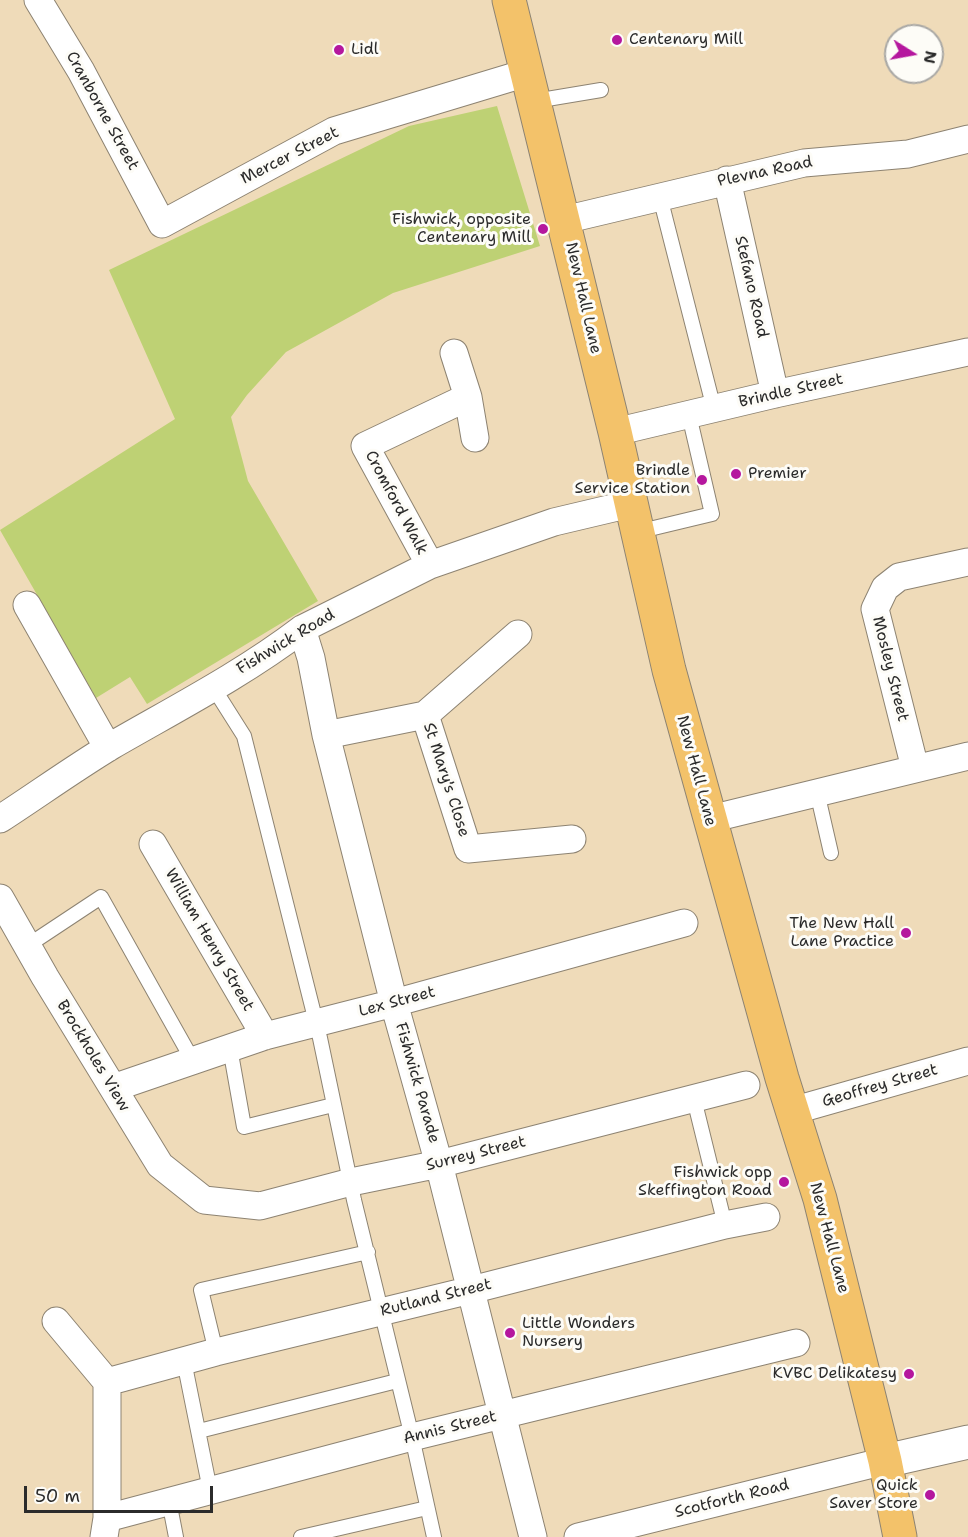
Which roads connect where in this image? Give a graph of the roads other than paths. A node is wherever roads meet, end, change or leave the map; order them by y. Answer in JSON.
{"nodes":[{"id":1,"x":39,"y":0,"type":"edge"},
{"id":2,"x":509,"y":0,"type":"edge"},
{"id":3,"x":530,"y":87,"type":"junction"},
{"id":4,"x":601,"y":90,"type":"dead end"},
{"id":5,"x":968,"y":139,"type":"edge"},
{"id":6,"x":727,"y":180,"type":"junction"},
{"id":7,"x":660,"y":197,"type":"junction"},
{"id":8,"x":564,"y":220,"type":"junction"},
{"id":9,"x":162,"y":224,"type":"joint"},
{"id":10,"x":968,"y":352,"type":"edge"},
{"id":11,"x":454,"y":353,"type":"dead end"},
{"id":12,"x":775,"y":394,"type":"junction"},
{"id":13,"x":468,"y":397,"type":"junction"},
{"id":14,"x":701,"y":412,"type":"junction"},
{"id":15,"x":615,"y":432,"type":"junction"},
{"id":16,"x":475,"y":438,"type":"dead end"},
{"id":17,"x":633,"y":518,"type":"junction"},
{"id":18,"x":968,"y":562,"type":"edge"},
{"id":19,"x":430,"y":565,"type":"junction"},
{"id":20,"x":27,"y":604,"type":"dead end"},
{"id":21,"x":302,"y":629,"type":"junction"},
{"id":22,"x":518,"y":634,"type":"dead end"},
{"id":23,"x":213,"y":687,"type":"junction"},
{"id":24,"x":424,"y":715,"type":"junction"},
{"id":25,"x":326,"y":735,"type":"junction"},
{"id":26,"x":108,"y":748,"type":"junction"},
{"id":27,"x":968,"y":756,"type":"edge"},
{"id":28,"x":915,"y":768,"type":"junction"},
{"id":29,"x":817,"y":792,"type":"junction"},
{"id":30,"x":0,"y":819,"type":"edge"},
{"id":31,"x":710,"y":819,"type":"junction"},
{"id":32,"x":572,"y":839,"type":"dead end"},
{"id":33,"x":153,"y":844,"type":"dead end"},
{"id":34,"x":831,"y":853,"type":"dead end"},
{"id":35,"x":0,"y":898,"type":"edge"},
{"id":36,"x":684,"y":923,"type":"dead end"},
{"id":37,"x":27,"y":946,"type":"junction"},
{"id":38,"x":394,"y":1003,"type":"junction"},
{"id":39,"x":317,"y":1023,"type":"junction"},
{"id":40,"x":265,"y":1036,"type":"junction"},
{"id":41,"x":230,"y":1048,"type":"junction"},
{"id":42,"x":193,"y":1061,"type":"junction"},
{"id":43,"x":968,"y":1061,"type":"edge"},
{"id":44,"x":746,"y":1086,"type":"dead end"},
{"id":45,"x":113,"y":1088,"type":"junction"},
{"id":46,"x":694,"y":1099,"type":"junction"},
{"id":47,"x":333,"y":1105,"type":"junction"},
{"id":48,"x":792,"y":1111,"type":"junction"},
{"id":49,"x":439,"y":1164,"type":"junction"},
{"id":50,"x":351,"y":1182,"type":"junction"},
{"id":51,"x":204,"y":1200,"type":"joint"},
{"id":52,"x":766,"y":1217,"type":"dead end"},
{"id":53,"x":725,"y":1225,"type":"junction"},
{"id":54,"x":368,"y":1252,"type":"junction"},
{"id":55,"x":471,"y":1290,"type":"junction"},
{"id":56,"x":380,"y":1312,"type":"junction"},
{"id":57,"x":56,"y":1322,"type":"dead end"},
{"id":58,"x":796,"y":1343,"type":"dead end"},
{"id":59,"x":216,"y":1352,"type":"junction"},
{"id":60,"x":184,"y":1360,"type":"junction"},
{"id":61,"x":397,"y":1381,"type":"junction"},
{"id":62,"x":107,"y":1382,"type":"junction"},
{"id":63,"x":502,"y":1415,"type":"junction"},
{"id":64,"x":199,"y":1431,"type":"junction"},
{"id":65,"x":412,"y":1437,"type":"junction"},
{"id":66,"x":968,"y":1442,"type":"edge"},
{"id":67,"x":885,"y":1461,"type":"junction"},
{"id":68,"x":210,"y":1490,"type":"junction"},
{"id":69,"x":168,"y":1501,"type":"junction"},
{"id":70,"x":427,"y":1508,"type":"junction"},
{"id":71,"x":105,"y":1527,"type":"edge"},
{"id":72,"x":176,"y":1537,"type":"edge"},
{"id":73,"x":301,"y":1537,"type":"edge"},
{"id":74,"x":434,"y":1537,"type":"edge"},
{"id":75,"x":532,"y":1537,"type":"edge"},
{"id":76,"x":578,"y":1537,"type":"edge"},
{"id":77,"x":900,"y":1537,"type":"edge"}],
"edges":[{"from":1,"to":9,"type":"street","name":"Cranborne Street"},
{"from":2,"to":3,"type":"highway","name":"New Hall Lane"},
{"from":3,"to":4,"type":"lane"},
{"from":3,"to":8,"type":"highway","name":"New Hall Lane"},
{"from":3,"to":9,"type":"street","name":"Mercer Street"},
{"from":5,"to":6,"type":"street","name":"Plevna Road"},
{"from":6,"to":7,"type":"street","name":"Plevna Road"},
{"from":6,"to":12,"type":"street","name":"Stefano Road"},
{"from":7,"to":8,"type":"street","name":"Plevna Road"},
{"from":7,"to":14,"type":"lane"},
{"from":8,"to":15,"type":"highway","name":"New Hall Lane"},
{"from":10,"to":12,"type":"street","name":"Brindle Street"},
{"from":11,"to":13,"type":"street"},
{"from":12,"to":14,"type":"street","name":"Brindle Street"},
{"from":13,"to":16,"type":"street"},
{"from":13,"to":19,"type":"street","name":"Cromford Walk"},
{"from":14,"to":15,"type":"street","name":"Brindle Street"},
{"from":14,"to":17,"type":"lane"},
{"from":15,"to":17,"type":"highway","name":"New Hall Lane"},
{"from":17,"to":19,"type":"street","name":"Fishwick Road"},
{"from":17,"to":31,"type":"highway","name":"New Hall Lane"},
{"from":18,"to":28,"type":"street","name":"Mosley Street"},
{"from":19,"to":21,"type":"street","name":"Fishwick Road"},
{"from":20,"to":26,"type":"street"},
{"from":21,"to":23,"type":"street","name":"Fishwick Road"},
{"from":21,"to":25,"type":"street","name":"Fishwick Parade"},
{"from":22,"to":24,"type":"street","name":"St Mary's Close"},
{"from":23,"to":26,"type":"street","name":"Fishwick Road"},
{"from":23,"to":39,"type":"lane"},
{"from":24,"to":25,"type":"street","name":"St Mary's Close"},
{"from":24,"to":32,"type":"street","name":"St Mary's Close"},
{"from":25,"to":38,"type":"street","name":"Fishwick Parade"},
{"from":26,"to":30,"type":"street","name":"Fishwick Road"},
{"from":27,"to":28,"type":"street"},
{"from":28,"to":29,"type":"street"},
{"from":29,"to":31,"type":"street"},
{"from":29,"to":34,"type":"lane"},
{"from":31,"to":48,"type":"highway","name":"New Hall Lane"},
{"from":33,"to":40,"type":"street","name":"William Henry Street"},
{"from":35,"to":37,"type":"street","name":"Brockholes View"},
{"from":36,"to":38,"type":"street","name":"Lex Street"},
{"from":37,"to":42,"type":"lane"},
{"from":37,"to":45,"type":"street","name":"Brockholes View"},
{"from":38,"to":39,"type":"street","name":"Lex Street"},
{"from":38,"to":49,"type":"street","name":"Fishwick Parade"},
{"from":39,"to":40,"type":"street","name":"Lex Street"},
{"from":39,"to":47,"type":"lane"},
{"from":40,"to":41,"type":"street","name":"Lex Street"},
{"from":41,"to":42,"type":"street","name":"Lex Street"},
{"from":41,"to":47,"type":"lane"},
{"from":42,"to":45,"type":"street","name":"Lex Street"},
{"from":43,"to":48,"type":"street","name":"Geoffrey Street"},
{"from":44,"to":46,"type":"street","name":"Surrey Street"},
{"from":45,"to":51,"type":"street","name":"Brockholes View"},
{"from":46,"to":49,"type":"street","name":"Surrey Street"},
{"from":46,"to":53,"type":"lane"},
{"from":47,"to":50,"type":"lane"},
{"from":48,"to":67,"type":"highway","name":"New Hall Lane"},
{"from":49,"to":50,"type":"street","name":"Surrey Street"},
{"from":49,"to":55,"type":"street","name":"Fishwick Parade"},
{"from":50,"to":51,"type":"street","name":"Surrey Street"},
{"from":50,"to":54,"type":"lane"},
{"from":52,"to":53,"type":"street","name":"Rutland Street"},
{"from":53,"to":55,"type":"street","name":"Rutland Street"},
{"from":54,"to":56,"type":"lane"},
{"from":54,"to":59,"type":"lane"},
{"from":55,"to":56,"type":"street","name":"Rutland Street"},
{"from":55,"to":63,"type":"street","name":"Fishwick Parade"},
{"from":56,"to":59,"type":"street","name":"Rutland Street"},
{"from":56,"to":61,"type":"lane"},
{"from":57,"to":62,"type":"street"},
{"from":58,"to":63,"type":"street","name":"Annis Street"},
{"from":59,"to":60,"type":"street","name":"Rutland Street"},
{"from":60,"to":62,"type":"street","name":"Rutland Street"},
{"from":60,"to":64,"type":"lane"},
{"from":61,"to":64,"type":"lane"},
{"from":61,"to":65,"type":"lane"},
{"from":62,"to":71,"type":"street"},
{"from":63,"to":65,"type":"street","name":"Annis Street"},
{"from":63,"to":75,"type":"street","name":"Fishwick Parade"},
{"from":64,"to":68,"type":"lane"},
{"from":65,"to":68,"type":"street","name":"Annis Street"},
{"from":65,"to":70,"type":"lane"},
{"from":66,"to":67,"type":"street"},
{"from":67,"to":76,"type":"street","name":"Scotforth Road"},
{"from":67,"to":77,"type":"highway","name":"New Hall Lane"},
{"from":68,"to":69,"type":"street","name":"Annis Street"},
{"from":69,"to":71,"type":"street","name":"Annis Street"},
{"from":69,"to":72,"type":"lane"},
{"from":70,"to":73,"type":"lane"},
{"from":70,"to":74,"type":"lane"}]}
